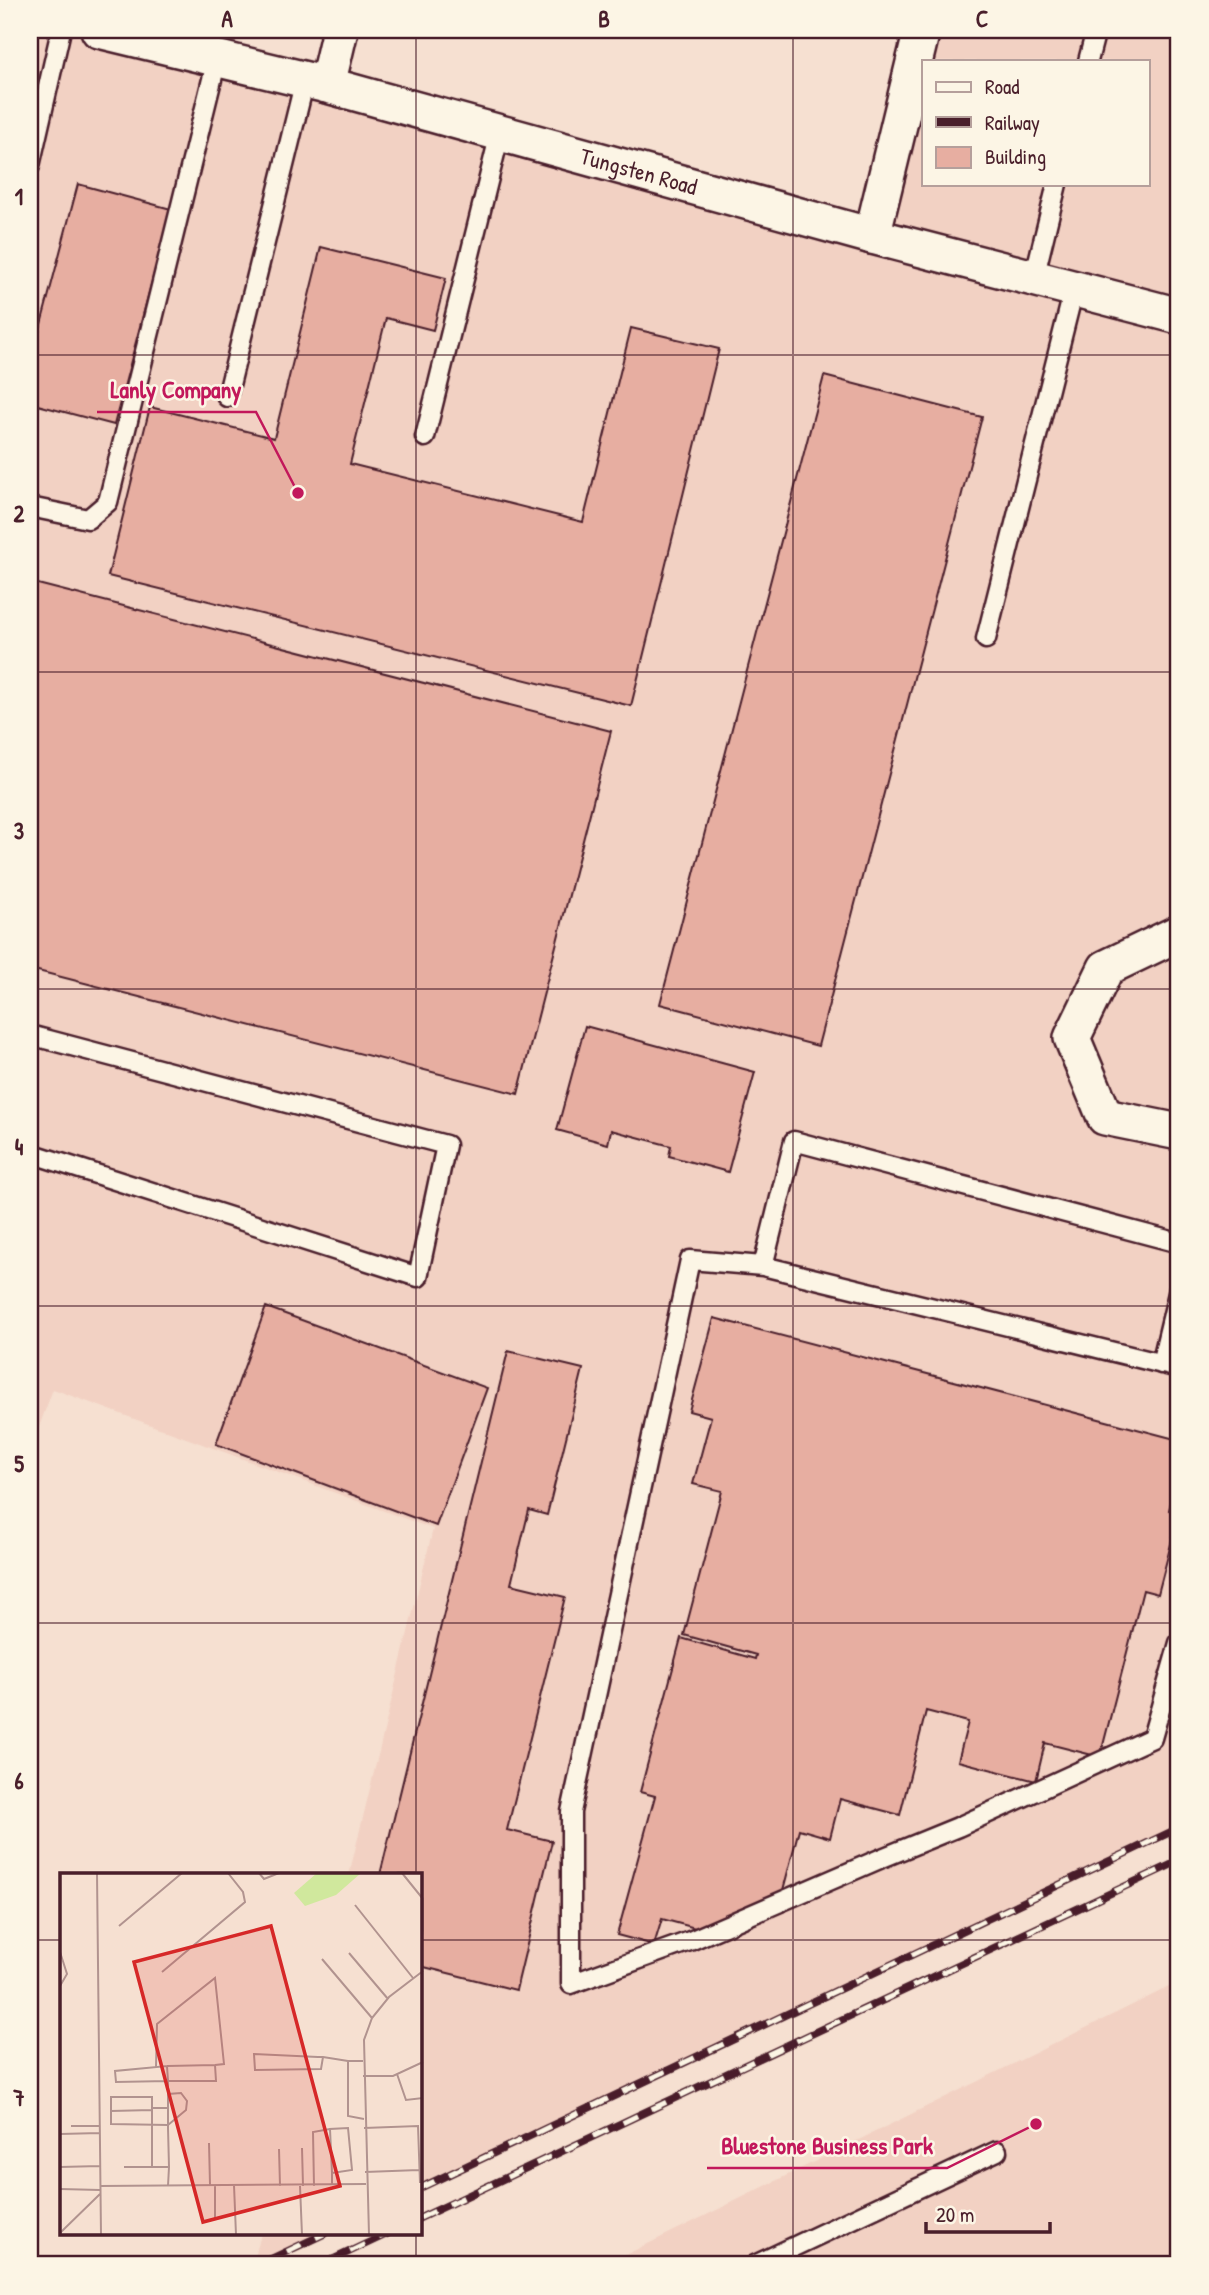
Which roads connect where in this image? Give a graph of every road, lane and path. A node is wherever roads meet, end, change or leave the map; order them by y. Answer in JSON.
{"nodes":[{"id":1,"x":61,"y":30,"type":"edge"},
{"id":2,"x":99,"y":30,"type":"edge"},
{"id":3,"x":340,"y":30,"type":"edge"},
{"id":4,"x":922,"y":30,"type":"edge"},
{"id":5,"x":1096,"y":30,"type":"edge"},
{"id":6,"x":217,"y":59,"type":"junction"},
{"id":7,"x":1088,"y":60,"type":"edge"},
{"id":8,"x":316,"y":83,"type":"junction"},
{"id":9,"x":35,"y":117,"type":"edge"},
{"id":10,"x":500,"y":133,"type":"junction"},
{"id":11,"x":30,"y":166,"type":"edge"},
{"id":12,"x":1057,"y":186,"type":"edge"},
{"id":13,"x":872,"y":236,"type":"junction"},
{"id":14,"x":1034,"y":278,"type":"junction"},
{"id":15,"x":1074,"y":289,"type":"junction"},
{"id":16,"x":1179,"y":316,"type":"edge"},
{"id":17,"x":227,"y":397,"type":"dead end"},
{"id":18,"x":425,"y":437,"type":"dead end"},
{"id":19,"x":30,"y":507,"type":"edge"},
{"id":20,"x":986,"y":639,"type":"dead end"},
{"id":21,"x":1179,"y":933,"type":"edge"},
{"id":22,"x":30,"y":1035,"type":"edge"},
{"id":23,"x":1179,"y":1132,"type":"edge"},
{"id":24,"x":30,"y":1153,"type":"edge"},
{"id":25,"x":1179,"y":1243,"type":"edge"},
{"id":26,"x":763,"y":1266,"type":"junction"},
{"id":27,"x":1179,"y":1289,"type":"edge"},
{"id":28,"x":1161,"y":1364,"type":"junction"},
{"id":29,"x":1179,"y":1368,"type":"edge"},
{"id":30,"x":1179,"y":1643,"type":"edge"},
{"id":31,"x":998,"y":2151,"type":"dead end"},
{"id":32,"x":755,"y":2265,"type":"edge"}],
"edges":[{"from":1,"to":9,"type":"lane"},
{"from":2,"to":6,"type":"street","name":"Tungsten Road"},
{"from":3,"to":8,"type":"street"},
{"from":4,"to":13,"type":"street"},
{"from":5,"to":7,"type":"lane"},
{"from":6,"to":8,"type":"street","name":"Tungsten Road"},
{"from":6,"to":19,"type":"lane"},
{"from":8,"to":10,"type":"street","name":"Tungsten Road"},
{"from":8,"to":17,"type":"lane"},
{"from":9,"to":11,"type":"lane"},
{"from":10,"to":13,"type":"street","name":"Tungsten Road"},
{"from":10,"to":18,"type":"lane"},
{"from":12,"to":14,"type":"lane"},
{"from":13,"to":14,"type":"street","name":"Tungsten Road"},
{"from":14,"to":15,"type":"street","name":"Tungsten Road"},
{"from":15,"to":16,"type":"street","name":"Tungsten Road"},
{"from":15,"to":20,"type":"lane"},
{"from":21,"to":23,"type":"street"},
{"from":22,"to":24,"type":"lane"},
{"from":25,"to":26,"type":"lane"},
{"from":26,"to":28,"type":"lane"},
{"from":26,"to":30,"type":"lane"},
{"from":27,"to":28,"type":"lane"},
{"from":28,"to":29,"type":"lane"},
{"from":31,"to":32,"type":"lane"}]}
